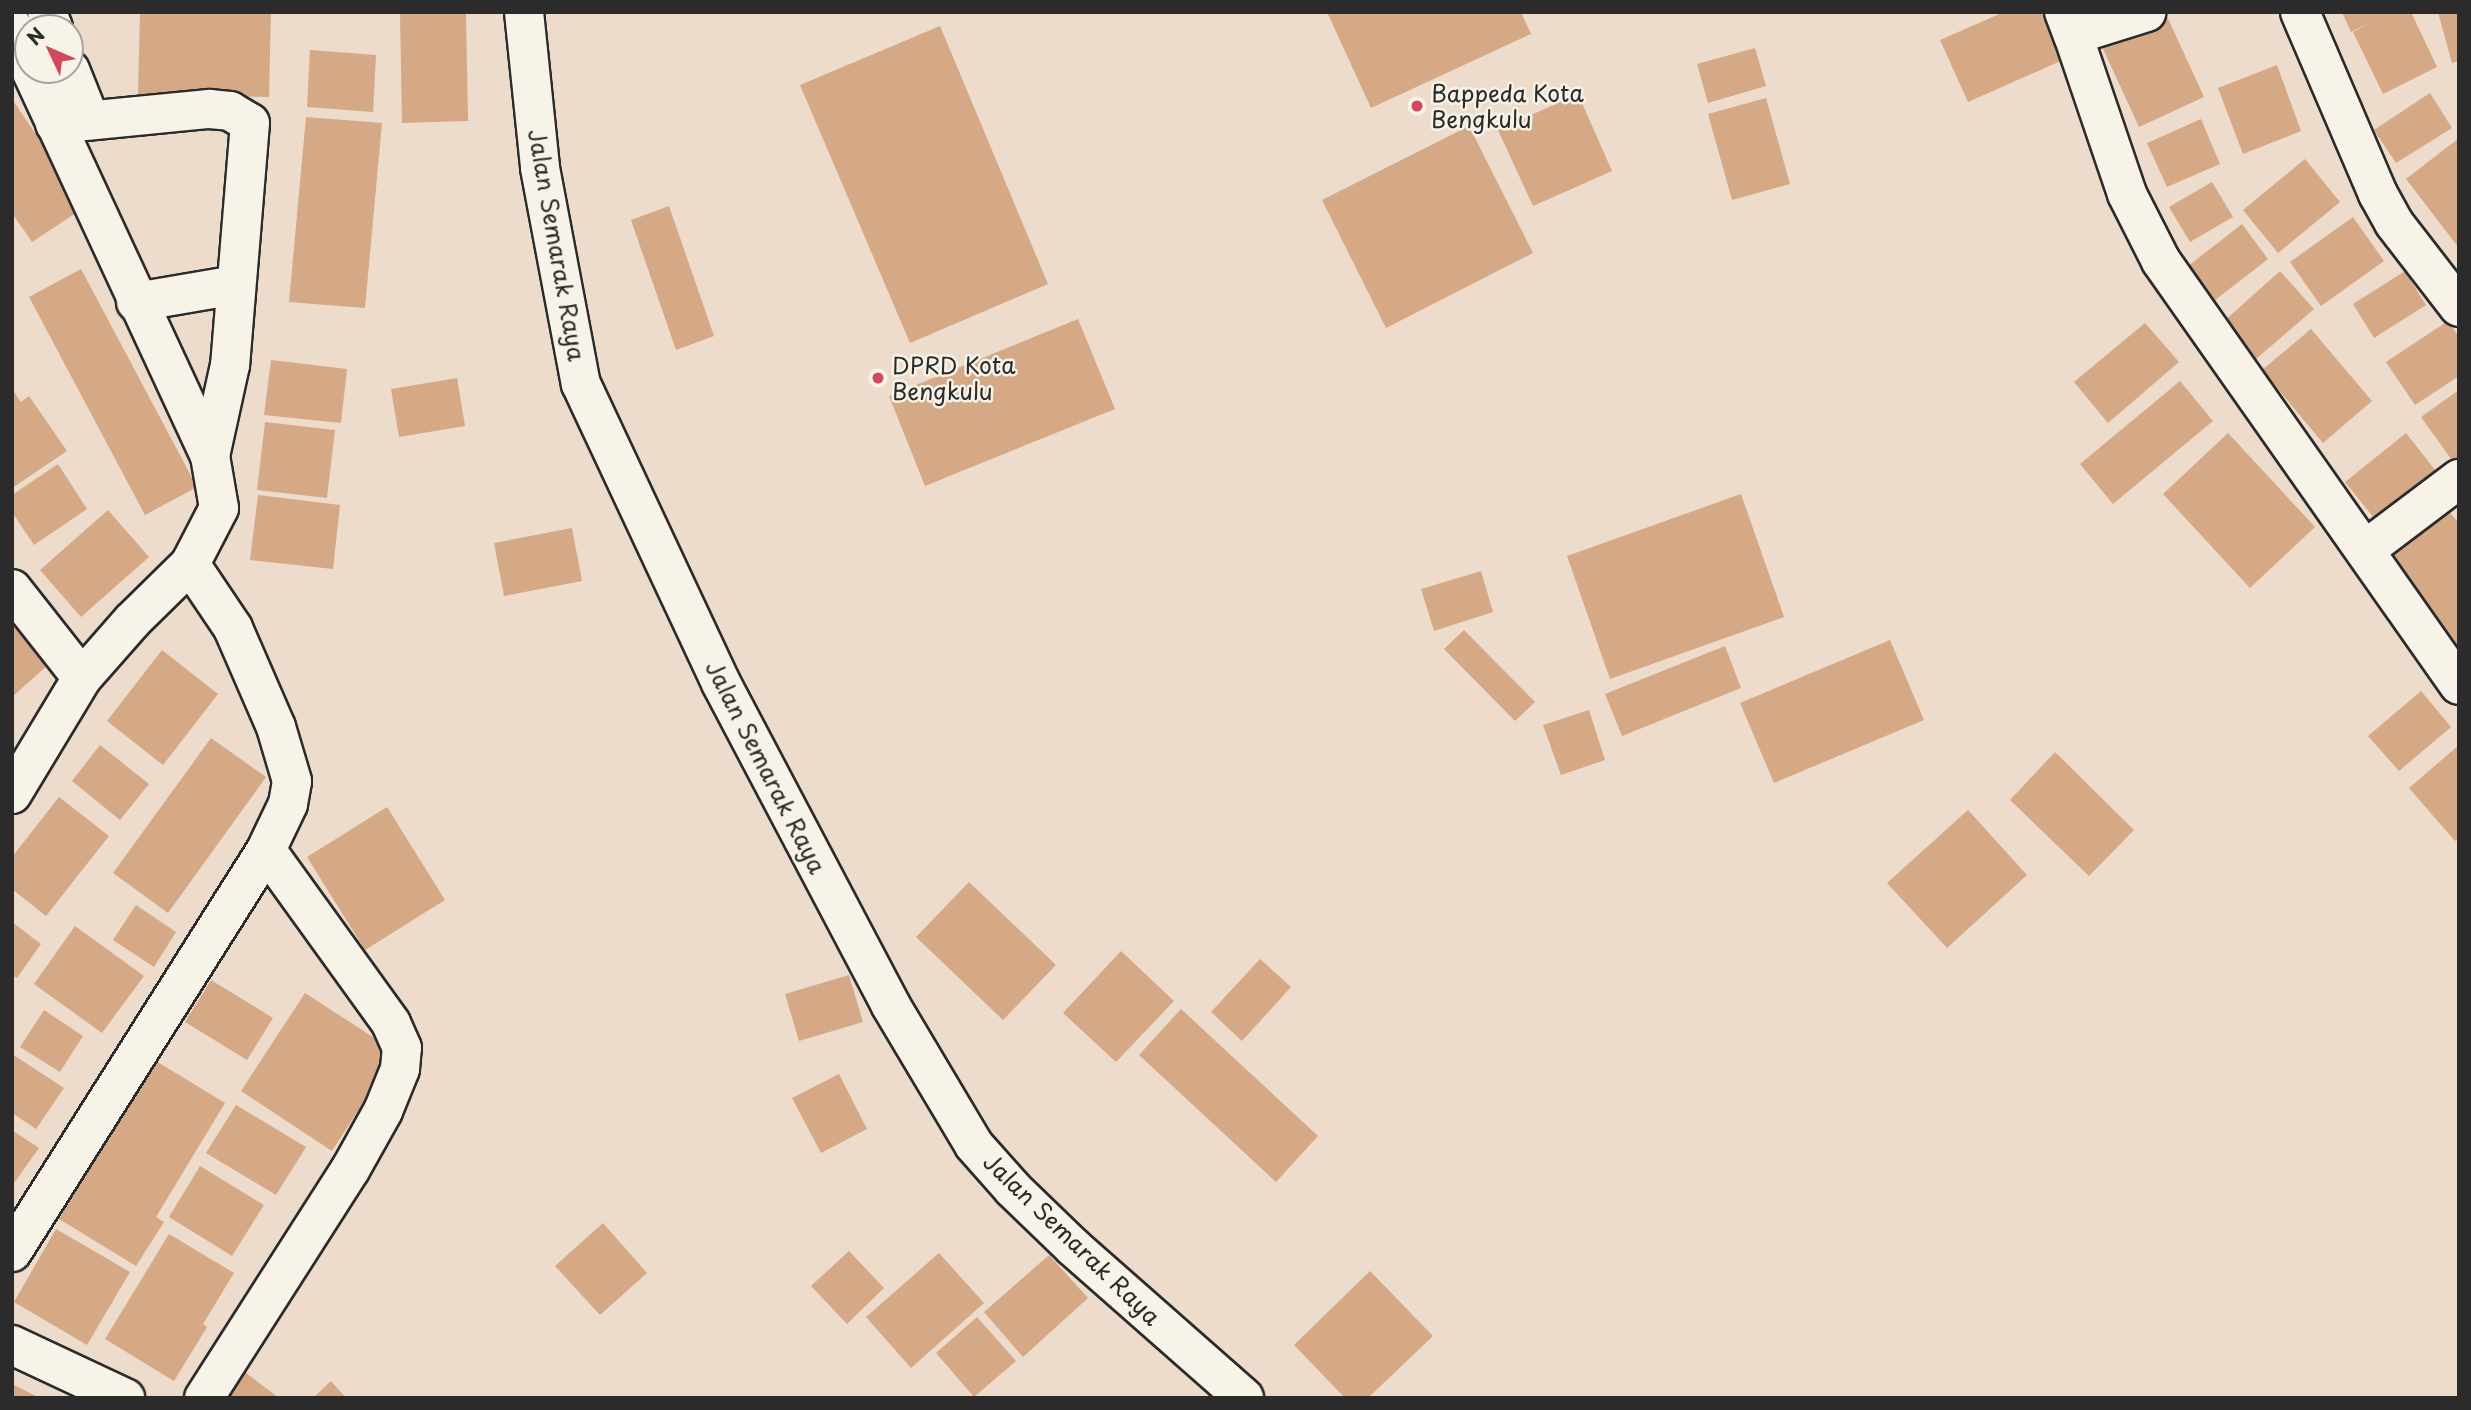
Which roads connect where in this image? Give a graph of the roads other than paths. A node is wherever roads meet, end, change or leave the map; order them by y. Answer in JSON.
{"nodes":[{"id":1,"x":524,"y":12,"type":"edge"},
{"id":2,"x":2147,"y":12,"type":"edge"},
{"id":3,"x":2300,"y":12,"type":"edge"},
{"id":4,"x":2069,"y":24,"type":"edge"},
{"id":5,"x":42,"y":84,"type":"edge"},
{"id":6,"x":71,"y":84,"type":"edge"},
{"id":7,"x":73,"y":122,"type":"junction"},
{"id":8,"x":235,"y":285,"type":"junction"},
{"id":9,"x":136,"y":302,"type":"junction"},
{"id":10,"x":2459,"y":307,"type":"edge"},
{"id":11,"x":210,"y":456,"type":"junction"},
{"id":12,"x":2459,"y":479,"type":"edge"},
{"id":13,"x":2365,"y":550,"type":"junction"},
{"id":14,"x":190,"y":564,"type":"junction"},
{"id":15,"x":12,"y":589,"type":"edge"},
{"id":16,"x":82,"y":678,"type":"junction"},
{"id":17,"x":2459,"y":685,"type":"edge"},
{"id":18,"x":12,"y":794,"type":"edge"},
{"id":19,"x":266,"y":850,"type":"junction"},
{"id":20,"x":12,"y":1252,"type":"edge"},
{"id":21,"x":12,"y":1345,"type":"edge"},
{"id":22,"x":124,"y":1398,"type":"edge"},
{"id":23,"x":204,"y":1398,"type":"edge"},
{"id":24,"x":1244,"y":1398,"type":"edge"}],
"edges":[{"from":1,"to":24,"type":"street","name":"Jalan Semarak Raya"},
{"from":2,"to":4,"type":"street"},
{"from":3,"to":10,"type":"street"},
{"from":4,"to":13,"type":"street"},
{"from":5,"to":7,"type":"street"},
{"from":6,"to":7,"type":"street"},
{"from":7,"to":8,"type":"street"},
{"from":7,"to":9,"type":"street"},
{"from":8,"to":9,"type":"street"},
{"from":8,"to":11,"type":"street"},
{"from":9,"to":11,"type":"street"},
{"from":11,"to":14,"type":"street"},
{"from":12,"to":13,"type":"street"},
{"from":13,"to":17,"type":"street"},
{"from":14,"to":16,"type":"street"},
{"from":14,"to":19,"type":"street"},
{"from":15,"to":16,"type":"street"},
{"from":16,"to":18,"type":"street"},
{"from":19,"to":20,"type":"street"},
{"from":19,"to":23,"type":"street"},
{"from":21,"to":22,"type":"street"}]}
